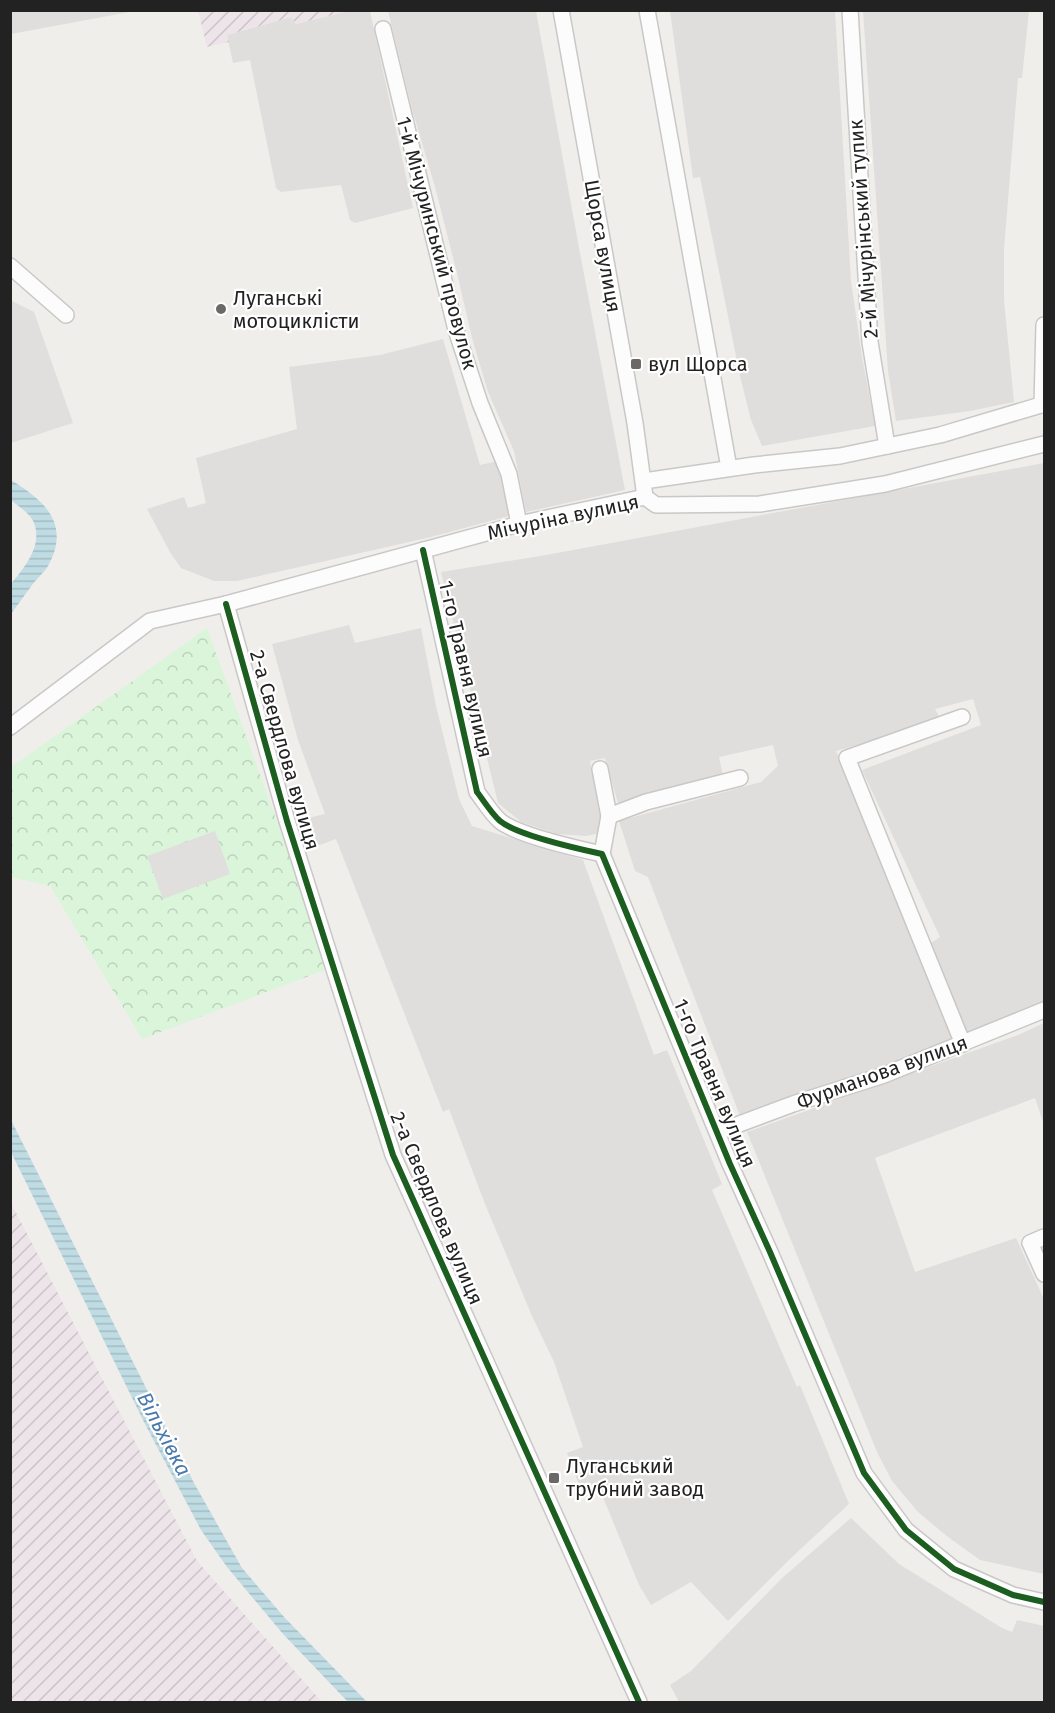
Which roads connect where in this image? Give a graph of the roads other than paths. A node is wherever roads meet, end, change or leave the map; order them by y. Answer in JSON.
{"nodes":[{"id":1,"x":561,"y":10,"type":"edge"},
{"id":2,"x":647,"y":10,"type":"edge"},
{"id":3,"x":850,"y":10,"type":"edge"},
{"id":4,"x":382,"y":29,"type":"dead end"},
{"id":5,"x":10,"y":266,"type":"edge"},
{"id":6,"x":66,"y":315,"type":"dead end"},
{"id":7,"x":1044,"y":325,"type":"edge"},
{"id":8,"x":1043,"y":405,"type":"edge"},
{"id":9,"x":1044,"y":444,"type":"edge"},
{"id":10,"x":887,"y":446,"type":"junction"},
{"id":11,"x":729,"y":468,"type":"junction"},
{"id":12,"x":644,"y":481,"type":"junction"},
{"id":13,"x":645,"y":497,"type":"junction"},
{"id":14,"x":519,"y":524,"type":"junction"},
{"id":15,"x":423,"y":550,"type":"junction"},
{"id":16,"x":226,"y":604,"type":"junction"},
{"id":17,"x":962,"y":717,"type":"dead end"},
{"id":18,"x":10,"y":727,"type":"edge"},
{"id":19,"x":600,"y":769,"type":"dead end"},
{"id":20,"x":740,"y":778,"type":"dead end"},
{"id":21,"x":609,"y":816,"type":"junction"},
{"id":22,"x":602,"y":854,"type":"junction"},
{"id":23,"x":1044,"y":1010,"type":"edge"},
{"id":24,"x":963,"y":1044,"type":"junction"},
{"id":25,"x":718,"y":1132,"type":"junction"},
{"id":26,"x":1044,"y":1237,"type":"edge"},
{"id":27,"x":1044,"y":1274,"type":"edge"},
{"id":28,"x":1044,"y":1602,"type":"edge"},
{"id":29,"x":639,"y":1702,"type":"edge"}],
"edges":[{"from":1,"to":12,"type":"street","name":"Щорса вулиця"},
{"from":2,"to":11,"type":"street"},
{"from":3,"to":10,"type":"street","name":"2-й Мічурінський тупик"},
{"from":4,"to":14,"type":"street","name":"1-й Мічуринський провулок"},
{"from":5,"to":6,"type":"street"},
{"from":7,"to":8,"type":"street"},
{"from":8,"to":10,"type":"street","name":"Мічуріна вулиця"},
{"from":9,"to":13,"type":"street","name":"Мічуріна вулиця"},
{"from":10,"to":11,"type":"street","name":"Мічуріна вулиця"},
{"from":11,"to":12,"type":"street","name":"Мічуріна вулиця"},
{"from":12,"to":13,"type":"street","name":"Щорса вулиця"},
{"from":13,"to":14,"type":"street","name":"Мічуріна вулиця"},
{"from":14,"to":15,"type":"street","name":"Мічуріна вулиця"},
{"from":15,"to":16,"type":"street","name":"Мічуріна вулиця"},
{"from":15,"to":22,"type":"street","name":"1-го Травня вулиця"},
{"from":16,"to":18,"type":"street","name":"Мічуріна вулиця"},
{"from":16,"to":29,"type":"street","name":"2-а Свердлова вулиця"},
{"from":17,"to":24,"type":"street"},
{"from":19,"to":21,"type":"street"},
{"from":20,"to":21,"type":"street"},
{"from":21,"to":22,"type":"street"},
{"from":22,"to":25,"type":"street","name":"1-го Травня вулиця"},
{"from":23,"to":24,"type":"street","name":"Фурманова вулиця"},
{"from":24,"to":25,"type":"street","name":"Фурманова вулиця"},
{"from":25,"to":28,"type":"street","name":"1-го Травня вулиця"},
{"from":26,"to":27,"type":"street"}]}
